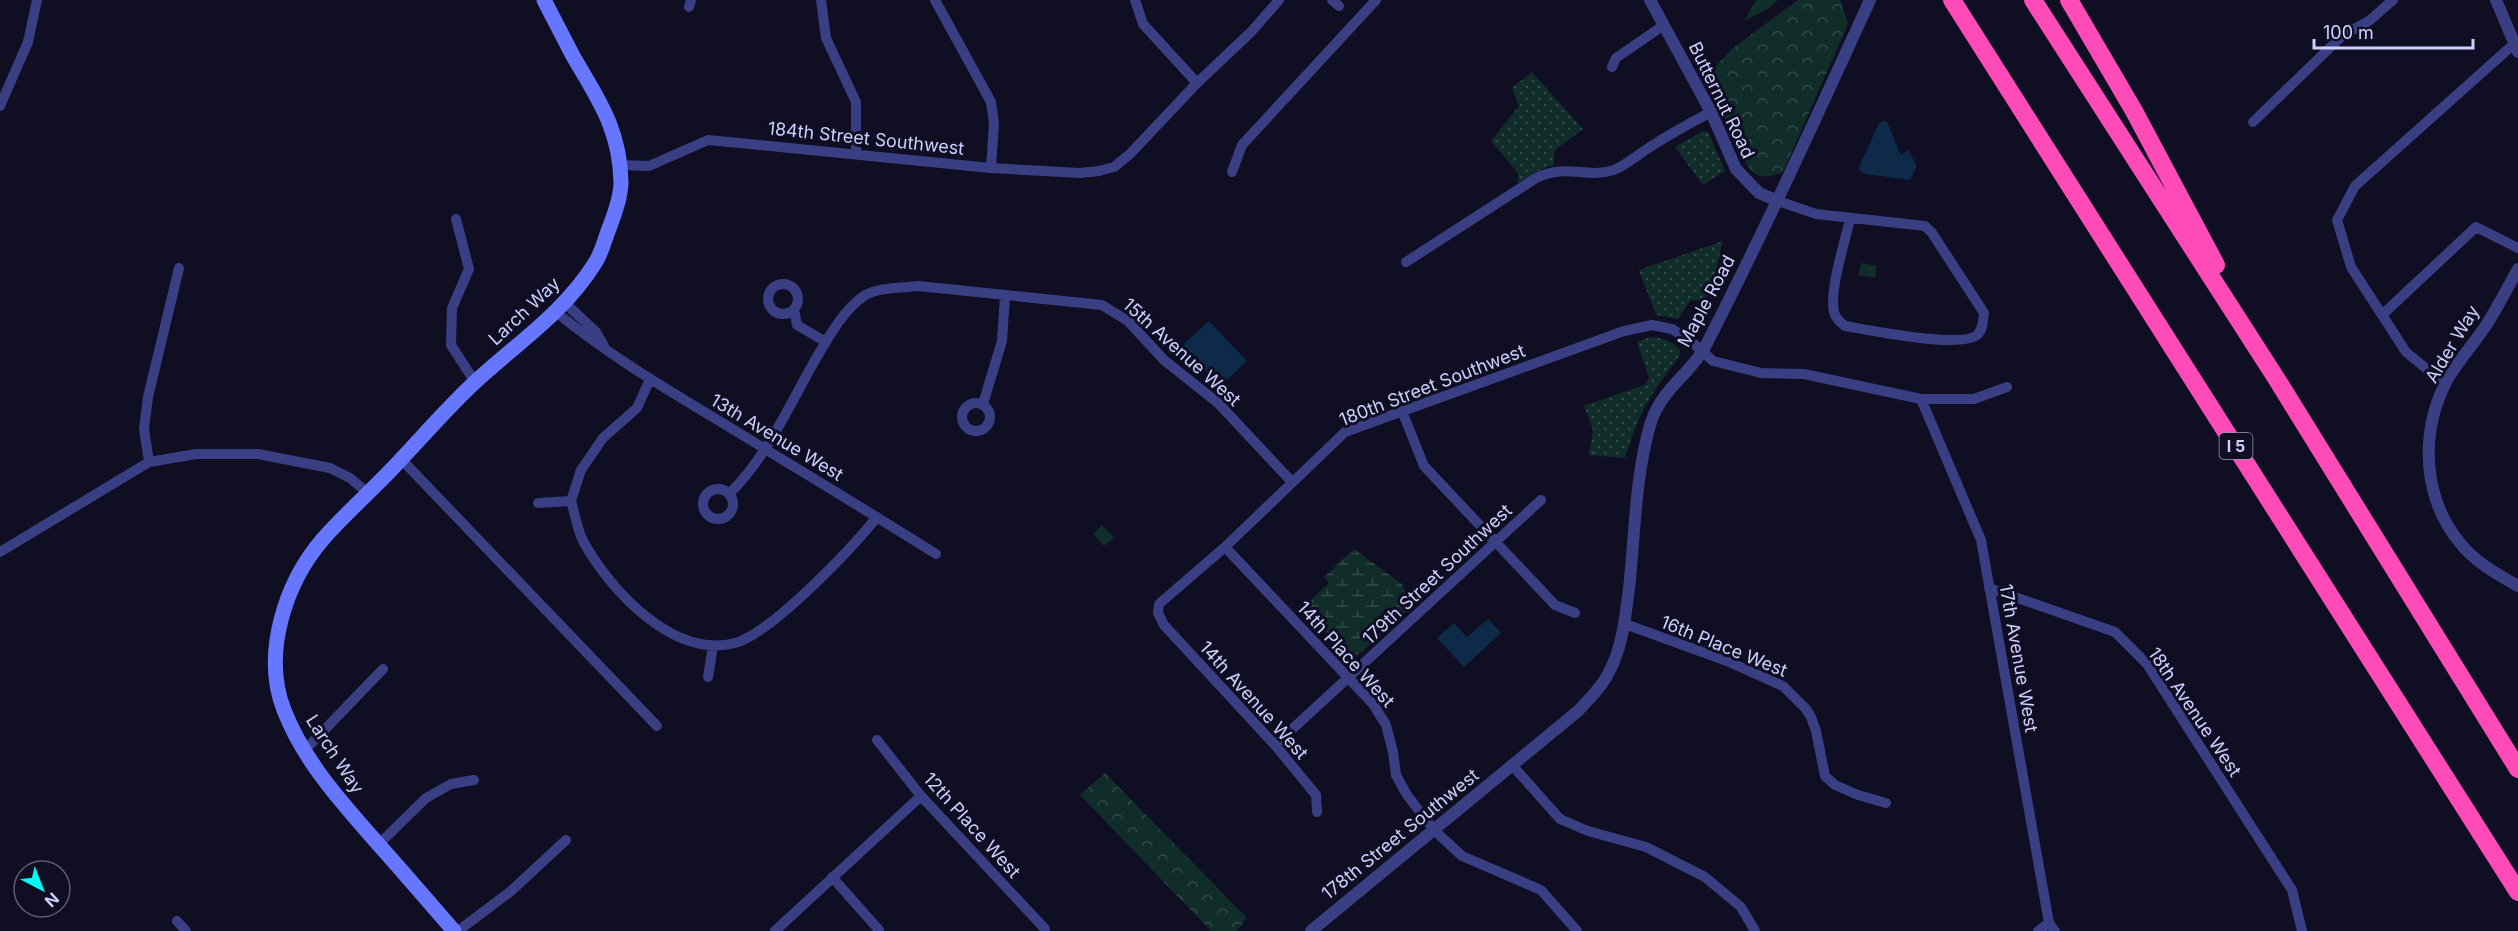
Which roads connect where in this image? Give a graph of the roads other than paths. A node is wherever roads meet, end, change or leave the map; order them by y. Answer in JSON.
{"nodes":[{"id":1,"x":37,"y":0,"type":"edge"},
{"id":2,"x":544,"y":0,"type":"edge"},
{"id":3,"x":821,"y":0,"type":"edge"},
{"id":4,"x":935,"y":0,"type":"edge"},
{"id":5,"x":1135,"y":0,"type":"edge"},
{"id":6,"x":1279,"y":0,"type":"edge"},
{"id":7,"x":1376,"y":0,"type":"edge"},
{"id":8,"x":1650,"y":0,"type":"edge"},
{"id":9,"x":1870,"y":0,"type":"edge"},
{"id":10,"x":1952,"y":0,"type":"edge"},
{"id":11,"x":2033,"y":0,"type":"edge"},
{"id":12,"x":2069,"y":0,"type":"edge"},
{"id":13,"x":2393,"y":0,"type":"edge"},
{"id":14,"x":2496,"y":0,"type":"edge"},
{"id":15,"x":1664,"y":25,"type":"junction"},
{"id":16,"x":2517,"y":48,"type":"edge"},
{"id":17,"x":1612,"y":67,"type":"dead end"},
{"id":18,"x":1197,"y":83,"type":"junction"},
{"id":19,"x":0,"y":106,"type":"edge"},
{"id":20,"x":1711,"y":112,"type":"junction"},
{"id":21,"x":2253,"y":122,"type":"dead end"},
{"id":22,"x":856,"y":154,"type":"junction"},
{"id":23,"x":619,"y":165,"type":"junction"},
{"id":24,"x":991,"y":168,"type":"junction"},
{"id":25,"x":1232,"y":172,"type":"dead end"},
{"id":26,"x":1778,"y":201,"type":"junction"},
{"id":27,"x":456,"y":219,"type":"dead end"},
{"id":28,"x":1850,"y":219,"type":"junction"},
{"id":29,"x":2518,"y":248,"type":"edge"},
{"id":30,"x":1406,"y":262,"type":"dead end"},
{"id":31,"x":179,"y":268,"type":"dead end"},
{"id":32,"x":2518,"y":268,"type":"edge"},
{"id":33,"x":1005,"y":296,"type":"junction"},
{"id":34,"x":561,"y":308,"type":"junction"},
{"id":35,"x":794,"y":309,"type":"dead end"},
{"id":36,"x":2382,"y":315,"type":"junction"},
{"id":37,"x":826,"y":342,"type":"junction"},
{"id":38,"x":1703,"y":352,"type":"junction"},
{"id":39,"x":2276,"y":378,"type":"junction"},
{"id":40,"x":650,"y":379,"type":"junction"},
{"id":41,"x":475,"y":382,"type":"junction"},
{"id":42,"x":2445,"y":384,"type":"junction"},
{"id":43,"x":2007,"y":387,"type":"dead end"},
{"id":44,"x":1922,"y":399,"type":"junction"},
{"id":45,"x":982,"y":404,"type":"dead end"},
{"id":46,"x":1402,"y":411,"type":"junction"},
{"id":47,"x":764,"y":448,"type":"junction"},
{"id":48,"x":401,"y":459,"type":"junction"},
{"id":49,"x":149,"y":462,"type":"junction"},
{"id":50,"x":1292,"y":482,"type":"junction"},
{"id":51,"x":730,"y":493,"type":"dead end"},
{"id":52,"x":369,"y":494,"type":"junction"},
{"id":53,"x":1541,"y":500,"type":"dead end"},
{"id":54,"x":571,"y":501,"type":"junction"},
{"id":55,"x":538,"y":502,"type":"dead end"},
{"id":56,"x":877,"y":517,"type":"junction"},
{"id":57,"x":1496,"y":542,"type":"junction"},
{"id":58,"x":1225,"y":547,"type":"junction"},
{"id":59,"x":0,"y":552,"type":"edge"},
{"id":60,"x":936,"y":554,"type":"dead end"},
{"id":61,"x":2518,"y":586,"type":"edge"},
{"id":62,"x":1989,"y":588,"type":"junction"},
{"id":63,"x":1158,"y":613,"type":"joint"},
{"id":64,"x":1575,"y":613,"type":"dead end"},
{"id":65,"x":1624,"y":624,"type":"junction"},
{"id":66,"x":713,"y":646,"type":"junction"},
{"id":67,"x":383,"y":669,"type":"dead end"},
{"id":68,"x":708,"y":677,"type":"dead end"},
{"id":69,"x":1348,"y":678,"type":"junction"},
{"id":70,"x":657,"y":726,"type":"dead end"},
{"id":71,"x":877,"y":740,"type":"dead end"},
{"id":72,"x":1275,"y":745,"type":"junction"},
{"id":73,"x":305,"y":750,"type":"junction"},
{"id":74,"x":1512,"y":765,"type":"junction"},
{"id":75,"x":2518,"y":769,"type":"edge"},
{"id":76,"x":474,"y":780,"type":"dead end"},
{"id":77,"x":921,"y":796,"type":"junction"},
{"id":78,"x":1886,"y":803,"type":"dead end"},
{"id":79,"x":1317,"y":812,"type":"dead end"},
{"id":80,"x":1434,"y":830,"type":"junction"},
{"id":81,"x":566,"y":840,"type":"dead end"},
{"id":82,"x":379,"y":844,"type":"junction"},
{"id":83,"x":832,"y":877,"type":"junction"},
{"id":84,"x":2518,"y":892,"type":"edge"},
{"id":85,"x":177,"y":921,"type":"dead end"},
{"id":86,"x":2052,"y":927,"type":"edge"},
{"id":87,"x":1045,"y":929,"type":"dead end"},
{"id":88,"x":879,"y":930,"type":"edge"},
{"id":89,"x":186,"y":931,"type":"edge"},
{"id":90,"x":456,"y":931,"type":"edge"},
{"id":91,"x":775,"y":931,"type":"edge"},
{"id":92,"x":1311,"y":931,"type":"edge"},
{"id":93,"x":1577,"y":931,"type":"edge"},
{"id":94,"x":1755,"y":931,"type":"edge"},
{"id":95,"x":2038,"y":931,"type":"edge"},
{"id":96,"x":2302,"y":931,"type":"edge"}],
"edges":[{"from":1,"to":19,"type":"street"},
{"from":2,"to":23,"type":"main road","name":"Larch Way"},
{"from":3,"to":22,"type":"street"},
{"from":4,"to":24,"type":"street"},
{"from":5,"to":18,"type":"street"},
{"from":6,"to":18,"type":"street"},
{"from":7,"to":25,"type":"street"},
{"from":8,"to":15,"type":"street","name":"Butternut Road"},
{"from":9,"to":26,"type":"street","name":"Maple Road"},
{"from":10,"to":84,"type":"highway","number":"I 5"},
{"from":11,"to":39,"type":"highway"},
{"from":12,"to":39,"type":"highway"},
{"from":13,"to":21,"type":"street"},
{"from":14,"to":16,"type":"street"},
{"from":15,"to":17,"type":"street"},
{"from":15,"to":20,"type":"street","name":"Butternut Road"},
{"from":16,"to":36,"type":"street"},
{"from":18,"to":24,"type":"street","name":"184th Street Southwest"},
{"from":20,"to":26,"type":"street","name":"Butternut Road"},
{"from":20,"to":30,"type":"street"},
{"from":22,"to":23,"type":"street","name":"184th Street Southwest"},
{"from":22,"to":24,"type":"street","name":"184th Street Southwest"},
{"from":23,"to":34,"type":"main road","name":"Larch Way"},
{"from":26,"to":28,"type":"street"},
{"from":26,"to":38,"type":"street","name":"Maple Road"},
{"from":27,"to":41,"type":"street"},
{"from":28,"to":28,"type":"street"},
{"from":29,"to":36,"type":"street"},
{"from":31,"to":49,"type":"street"},
{"from":32,"to":42,"type":"street","name":"Alder Way"},
{"from":33,"to":37,"type":"street","name":"15th Avenue West"},
{"from":33,"to":45,"type":"street"},
{"from":33,"to":50,"type":"street","name":"15th Avenue West"},
{"from":34,"to":40,"type":"street","name":"13th Avenue West"},
{"from":34,"to":41,"type":"main road","name":"Larch Way"},
{"from":35,"to":37,"type":"street"},
{"from":36,"to":42,"type":"street"},
{"from":37,"to":47,"type":"street","name":"15th Avenue West"},
{"from":38,"to":44,"type":"street"},
{"from":38,"to":46,"type":"street","name":"180th Street Southwest"},
{"from":38,"to":65,"type":"street","name":"Maple Road"},
{"from":39,"to":75,"type":"highway"},
{"from":40,"to":47,"type":"street","name":"13th Avenue West"},
{"from":40,"to":54,"type":"street"},
{"from":41,"to":48,"type":"main road","name":"Larch Way"},
{"from":42,"to":61,"type":"street","name":"Alder Way"},
{"from":43,"to":44,"type":"street"},
{"from":44,"to":62,"type":"street","name":"17th Avenue West"},
{"from":46,"to":50,"type":"street","name":"180th Street Southwest"},
{"from":46,"to":57,"type":"street"},
{"from":47,"to":51,"type":"street","name":"15th Avenue West"},
{"from":47,"to":56,"type":"street","name":"13th Avenue West"},
{"from":48,"to":52,"type":"main road","name":"Larch Way"},
{"from":48,"to":70,"type":"street"},
{"from":49,"to":52,"type":"street"},
{"from":49,"to":59,"type":"street"},
{"from":50,"to":58,"type":"street","name":"180th Street Southwest"},
{"from":52,"to":73,"type":"main road","name":"Larch Way"},
{"from":53,"to":57,"type":"street","name":"179th Street Southwest"},
{"from":54,"to":55,"type":"street"},
{"from":54,"to":66,"type":"street"},
{"from":56,"to":60,"type":"street","name":"13th Avenue West"},
{"from":56,"to":66,"type":"street"},
{"from":57,"to":64,"type":"street"},
{"from":57,"to":69,"type":"street","name":"179th Street Southwest"},
{"from":58,"to":63,"type":"street","name":"180th Street Southwest"},
{"from":58,"to":69,"type":"street","name":"14th Place West"},
{"from":62,"to":86,"type":"street","name":"17th Avenue West"},
{"from":62,"to":96,"type":"street","name":"18th Avenue West"},
{"from":63,"to":72,"type":"street","name":"14th Avenue West"},
{"from":65,"to":74,"type":"street","name":"Maple Road"},
{"from":65,"to":78,"type":"street","name":"16th Place West"},
{"from":66,"to":68,"type":"street"},
{"from":67,"to":73,"type":"street"},
{"from":69,"to":72,"type":"street","name":"179th Street Southwest"},
{"from":69,"to":80,"type":"street","name":"14th Place West"},
{"from":71,"to":77,"type":"street","name":"12th Place West"},
{"from":72,"to":79,"type":"street","name":"14th Avenue West"},
{"from":73,"to":82,"type":"main road","name":"Larch Way"},
{"from":74,"to":80,"type":"street","name":"178th Street Southwest"},
{"from":74,"to":94,"type":"street"},
{"from":76,"to":82,"type":"street"},
{"from":77,"to":83,"type":"street"},
{"from":77,"to":87,"type":"street","name":"12th Place West"},
{"from":80,"to":92,"type":"street","name":"178th Street Southwest"},
{"from":80,"to":93,"type":"street","name":"14th Place West"},
{"from":81,"to":90,"type":"street"},
{"from":82,"to":90,"type":"main road","name":"Larch Way"},
{"from":83,"to":88,"type":"street"},
{"from":83,"to":91,"type":"street"},
{"from":85,"to":89,"type":"street"},
{"from":86,"to":95,"type":"street"}]}
